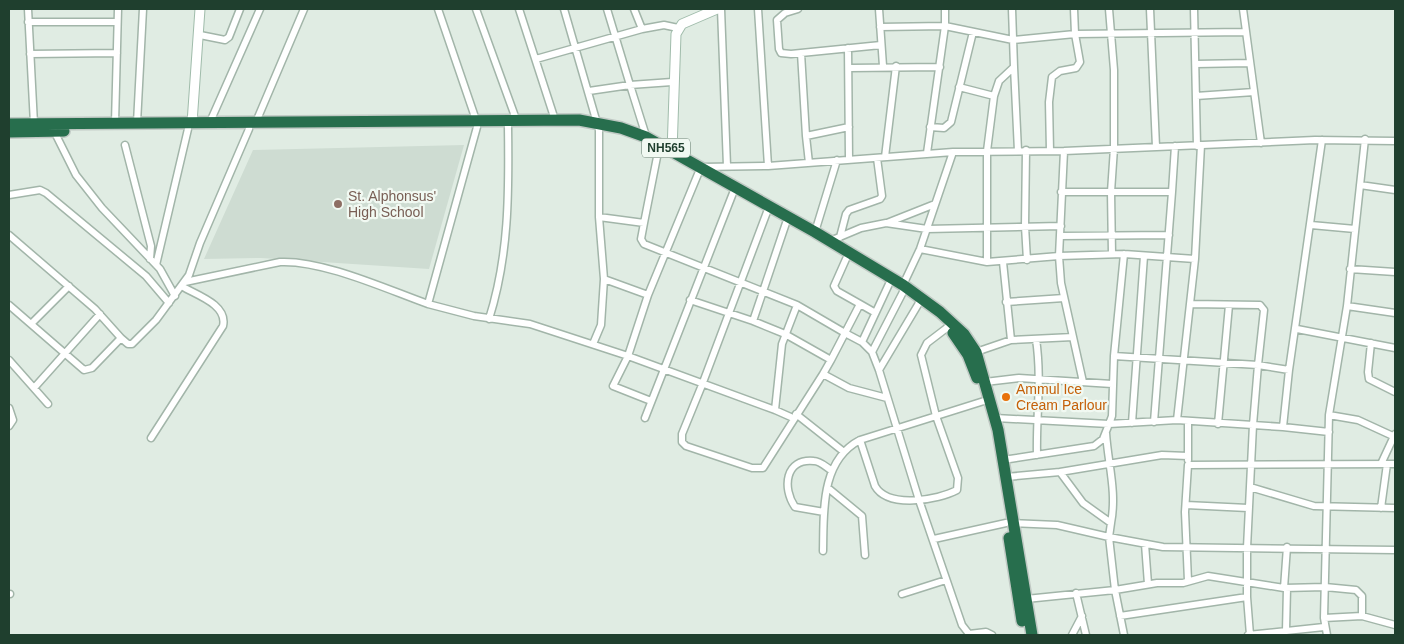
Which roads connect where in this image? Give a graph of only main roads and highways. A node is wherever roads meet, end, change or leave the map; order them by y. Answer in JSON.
{"nodes":[{"id":1,"x":512,"y":123,"type":"junction"},
{"id":2,"x":9,"y":124,"type":"edge"},
{"id":3,"x":190,"y":126,"type":"junction"},
{"id":4,"x":253,"y":126,"type":"junction"},
{"id":5,"x":598,"y":127,"type":"junction"},
{"id":6,"x":9,"y":132,"type":"edge"},
{"id":7,"x":698,"y":170,"type":"junction"},
{"id":8,"x":903,"y":288,"type":"junction"},
{"id":9,"x":1010,"y":523,"type":"junction"},
{"id":10,"x":1025,"y":635,"type":"edge"},
{"id":11,"x":1032,"y":635,"type":"edge"}],
"edges":[{"from":1,"to":4,"type":"highway","number":"NH565"},
{"from":1,"to":5,"type":"highway","number":"NH565"},
{"from":1,"to":5,"type":"highway","number":"NH565"},
{"from":2,"to":3,"type":"highway","number":"NH565"},
{"from":3,"to":4,"type":"highway","number":"NH565"},
{"from":3,"to":4,"type":"highway","number":"NH565"},
{"from":3,"to":6,"type":"highway","number":"NH565"},
{"from":5,"to":7,"type":"highway","number":"NH565"},
{"from":5,"to":7,"type":"highway","number":"NH565"},
{"from":7,"to":8,"type":"highway","number":"NH565"},
{"from":7,"to":8,"type":"highway","number":"NH565"},
{"from":8,"to":9,"type":"highway","number":"NH565"},
{"from":8,"to":9,"type":"highway","number":"NH565"},
{"from":9,"to":10,"type":"highway","number":"NH565"},
{"from":9,"to":11,"type":"highway","number":"NH565"}]}
